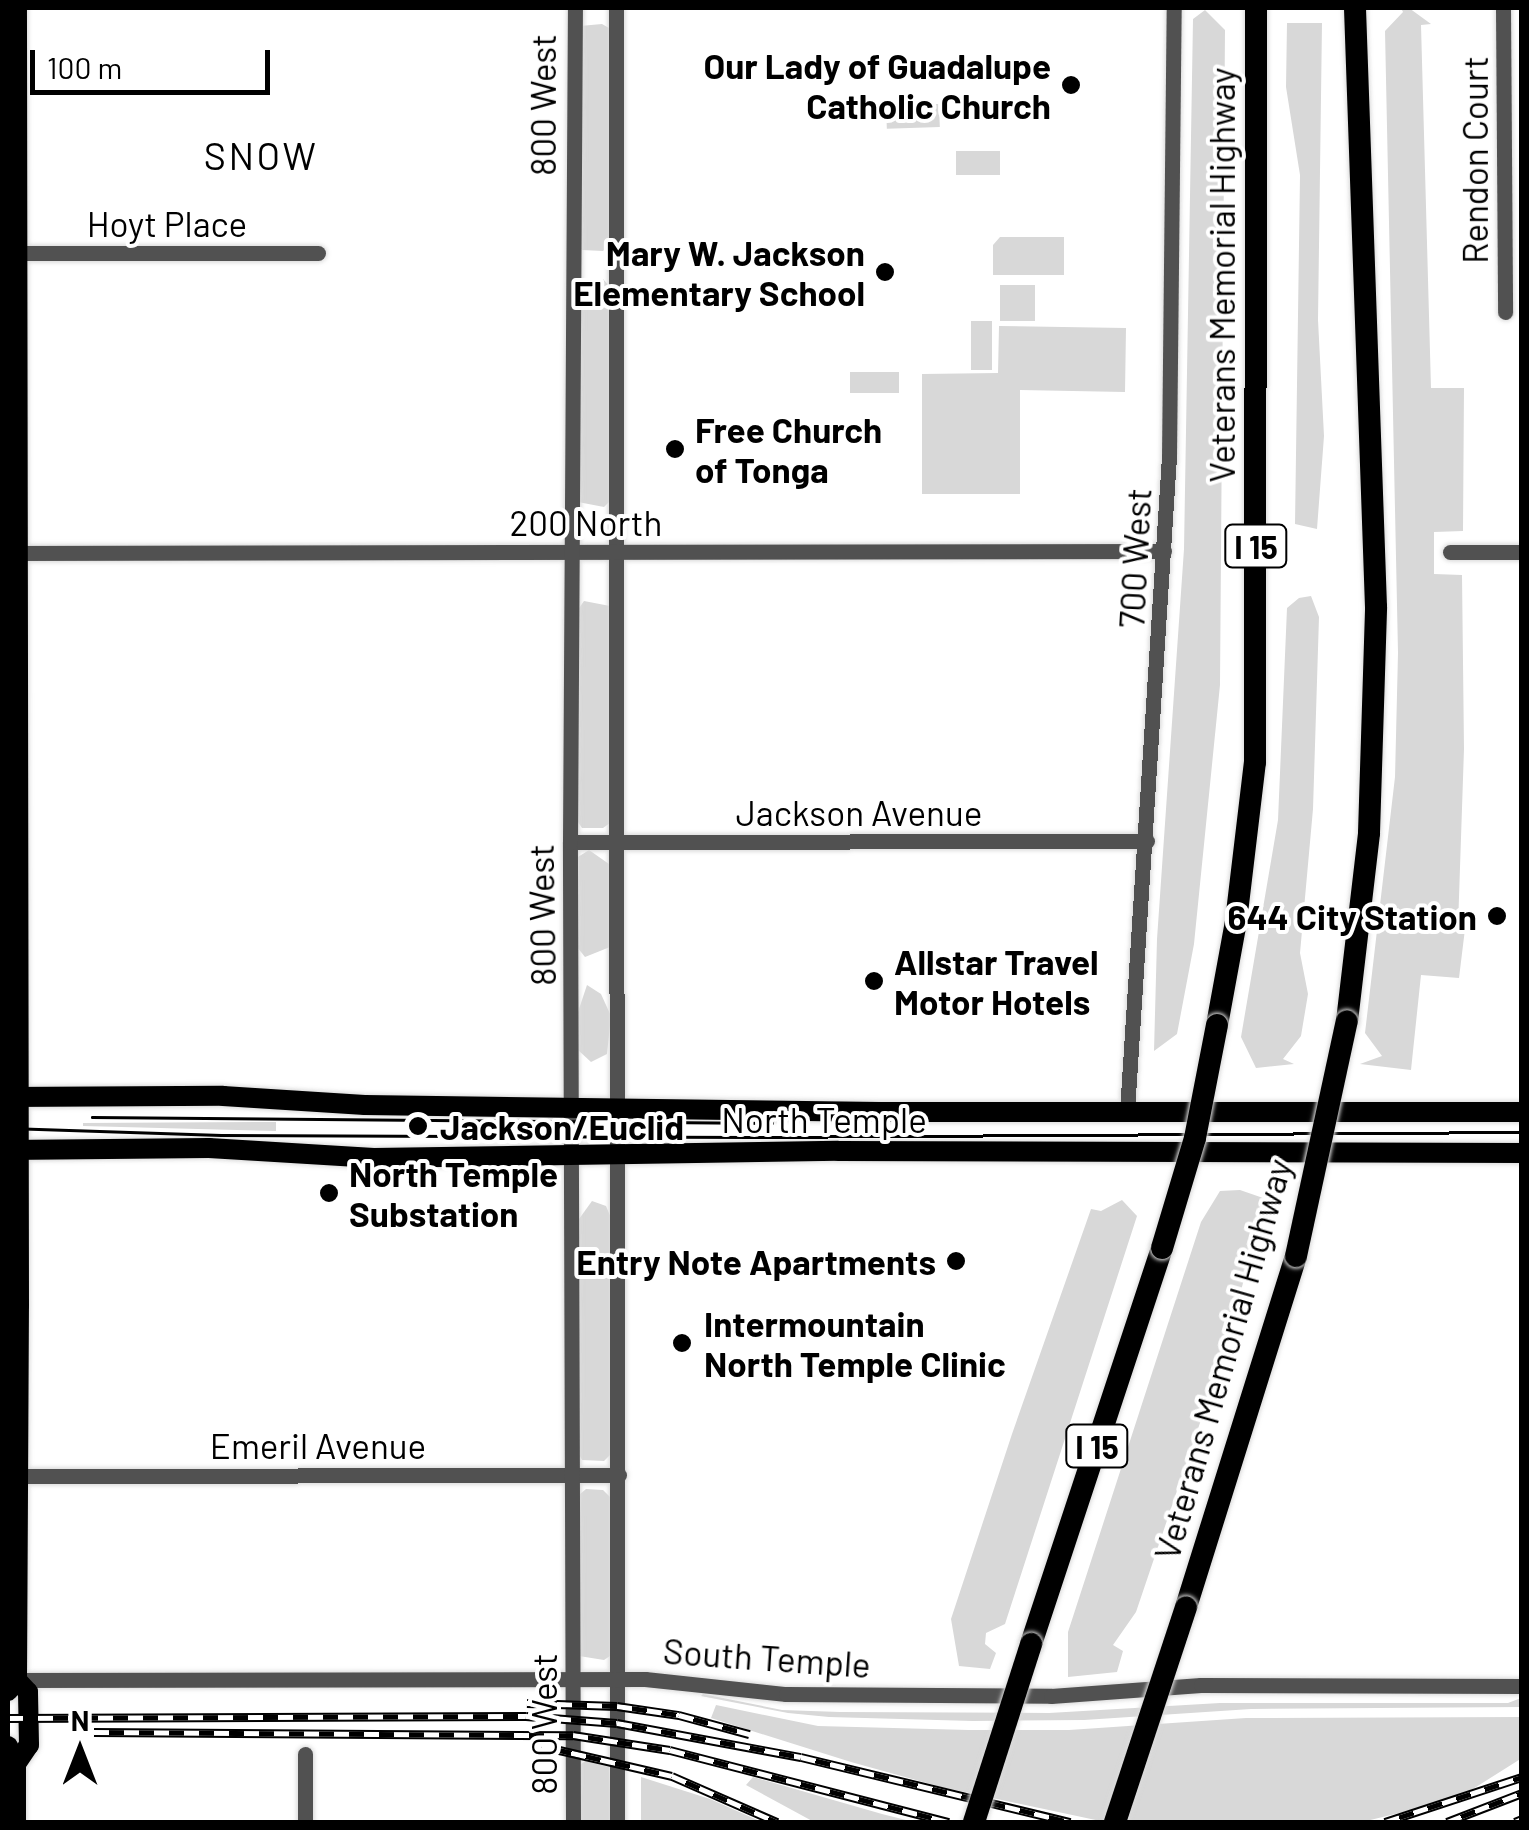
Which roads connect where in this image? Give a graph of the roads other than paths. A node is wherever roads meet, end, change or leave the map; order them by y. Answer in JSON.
{"nodes":[{"id":1,"x":17,"y":8,"type":"edge"},
{"id":2,"x":574,"y":8,"type":"edge"},
{"id":3,"x":616,"y":8,"type":"edge"},
{"id":4,"x":1174,"y":8,"type":"edge"},
{"id":5,"x":1256,"y":8,"type":"edge"},
{"id":6,"x":1355,"y":8,"type":"edge"},
{"id":7,"x":1503,"y":8,"type":"edge"},
{"id":8,"x":17,"y":253,"type":"junction"},
{"id":9,"x":318,"y":253,"type":"dead end"},
{"id":10,"x":1505,"y":312,"type":"dead end"},
{"id":11,"x":573,"y":552,"type":"junction"},
{"id":12,"x":616,"y":552,"type":"junction"},
{"id":13,"x":1164,"y":552,"type":"junction"},
{"id":14,"x":1450,"y":552,"type":"dead end"},
{"id":15,"x":1522,"y":552,"type":"edge"},
{"id":16,"x":12,"y":553,"type":"edge"},
{"id":17,"x":1147,"y":841,"type":"junction"},
{"id":18,"x":570,"y":842,"type":"junction"},
{"id":19,"x":620,"y":842,"type":"junction"},
{"id":20,"x":12,"y":1097,"type":"edge"},
{"id":21,"x":574,"y":1105,"type":"junction"},
{"id":22,"x":620,"y":1105,"type":"junction"},
{"id":23,"x":1127,"y":1111,"type":"junction"},
{"id":24,"x":1522,"y":1112,"type":"edge"},
{"id":25,"x":12,"y":1150,"type":"edge"},
{"id":26,"x":1522,"y":1153,"type":"edge"},
{"id":27,"x":574,"y":1158,"type":"junction"},
{"id":28,"x":620,"y":1158,"type":"junction"},
{"id":29,"x":572,"y":1475,"type":"junction"},
{"id":30,"x":619,"y":1475,"type":"junction"},
{"id":31,"x":18,"y":1476,"type":"junction"},
{"id":32,"x":574,"y":1680,"type":"junction"},
{"id":33,"x":617,"y":1680,"type":"junction"},
{"id":34,"x":11,"y":1684,"type":"edge"},
{"id":35,"x":1522,"y":1686,"type":"edge"},
{"id":36,"x":305,"y":1754,"type":"dead end"},
{"id":37,"x":12,"y":1755,"type":"edge"},
{"id":38,"x":16,"y":1822,"type":"edge"},
{"id":39,"x":305,"y":1822,"type":"edge"},
{"id":40,"x":573,"y":1822,"type":"edge"},
{"id":41,"x":617,"y":1822,"type":"edge"},
{"id":42,"x":974,"y":1822,"type":"edge"},
{"id":43,"x":1115,"y":1822,"type":"edge"}],
"edges":[{"from":1,"to":8,"type":"main road"},
{"from":2,"to":11,"type":"street","name":"800 West"},
{"from":3,"to":12,"type":"street"},
{"from":4,"to":13,"type":"street","name":"700 West"},
{"from":5,"to":42,"type":"highway","name":"Veterans Memorial Highway","number":"I 15","bridge":true},
{"from":6,"to":43,"type":"highway","name":"Veterans Memorial Highway","bridge":true},
{"from":7,"to":10,"type":"street","name":"Rendon Court"},
{"from":8,"to":9,"type":"street","name":"Hoyt Place"},
{"from":8,"to":16,"type":"main road"},
{"from":11,"to":12,"type":"street","name":"200 North"},
{"from":11,"to":16,"type":"street","name":"200 North"},
{"from":11,"to":18,"type":"street","name":"800 West"},
{"from":12,"to":13,"type":"street","name":"200 North"},
{"from":12,"to":19,"type":"street"},
{"from":13,"to":17,"type":"street","name":"700 West"},
{"from":14,"to":15,"type":"street"},
{"from":16,"to":20,"type":"main road"},
{"from":17,"to":19,"type":"street","name":"Jackson Avenue"},
{"from":17,"to":23,"type":"street","name":"700 West"},
{"from":18,"to":19,"type":"street","name":"Jackson Avenue"},
{"from":18,"to":21,"type":"street","name":"800 West"},
{"from":19,"to":22,"type":"street"},
{"from":20,"to":21,"type":"main road","name":"North Temple"},
{"from":20,"to":25,"type":"main road"},
{"from":21,"to":22,"type":"main road","name":"North Temple"},
{"from":21,"to":27,"type":"street","name":"800 West"},
{"from":22,"to":23,"type":"main road","name":"North Temple"},
{"from":22,"to":28,"type":"street"},
{"from":23,"to":24,"type":"main road","name":"North Temple"},
{"from":25,"to":27,"type":"main road","name":"North Temple"},
{"from":25,"to":31,"type":"main road"},
{"from":26,"to":28,"type":"main road","name":"North Temple"},
{"from":27,"to":28,"type":"main road","name":"North Temple"},
{"from":27,"to":29,"type":"street","name":"800 West"},
{"from":28,"to":30,"type":"street"},
{"from":29,"to":30,"type":"street","name":"Emeril Avenue"},
{"from":29,"to":31,"type":"street","name":"Emeril Avenue"},
{"from":29,"to":32,"type":"street","name":"800 West"},
{"from":30,"to":33,"type":"street"},
{"from":31,"to":34,"type":"main road"},
{"from":32,"to":33,"type":"street","name":"South Temple"},
{"from":32,"to":34,"type":"street","name":"South Temple"},
{"from":32,"to":40,"type":"street","name":"800 West"},
{"from":33,"to":35,"type":"street","name":"South Temple"},
{"from":33,"to":41,"type":"street"},
{"from":34,"to":37,"type":"main road"},
{"from":36,"to":39,"type":"street"},
{"from":37,"to":38,"type":"main road"}]}
